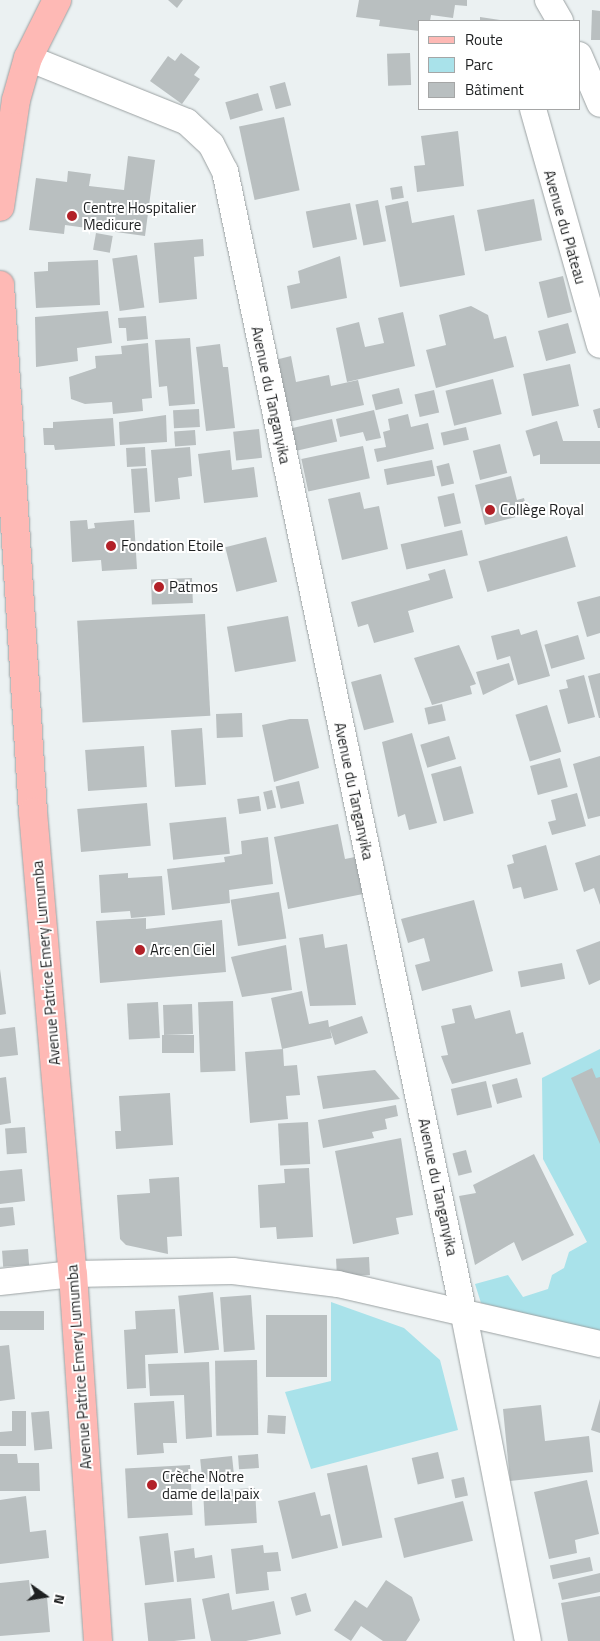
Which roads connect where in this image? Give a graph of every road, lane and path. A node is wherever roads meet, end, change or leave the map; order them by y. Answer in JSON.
{"nodes":[{"id":1,"x":57,"y":0,"type":"edge"},
{"id":2,"x":542,"y":0,"type":"edge"},
{"id":3,"x":548,"y":0,"type":"edge"},
{"id":4,"x":538,"y":20,"type":"edge"},
{"id":5,"x":559,"y":20,"type":"edge"},
{"id":6,"x":580,"y":57,"type":"edge"},
{"id":7,"x":28,"y":58,"type":"junction"},
{"id":8,"x":600,"y":104,"type":"edge"},
{"id":9,"x":533,"y":110,"type":"edge"},
{"id":10,"x":0,"y":207,"type":"edge"},
{"id":11,"x":0,"y":285,"type":"edge"},
{"id":12,"x":600,"y":345,"type":"edge"},
{"id":13,"x":73,"y":1274,"type":"junction"},
{"id":14,"x":0,"y":1282,"type":"edge"},
{"id":15,"x":463,"y":1310,"type":"junction"},
{"id":16,"x":600,"y":1344,"type":"edge"},
{"id":17,"x":98,"y":1641,"type":"edge"},
{"id":18,"x":528,"y":1641,"type":"edge"}],
"edges":[{"from":1,"to":7,"type":"main road"},
{"from":2,"to":4,"type":"street"},
{"from":3,"to":5,"type":"street"},
{"from":6,"to":8,"type":"street"},
{"from":7,"to":10,"type":"main road"},
{"from":7,"to":15,"type":"street","name":"Avenue du Tanganyika"},
{"from":9,"to":12,"type":"street","name":"Avenue du Plateau"},
{"from":11,"to":13,"type":"main road","name":"Avenue Patrice Emery Lumumba"},
{"from":13,"to":14,"type":"street"},
{"from":13,"to":15,"type":"street"},
{"from":13,"to":17,"type":"main road","name":"Avenue Patrice Emery Lumumba"},
{"from":15,"to":16,"type":"street"},
{"from":15,"to":18,"type":"street","name":"Avenue du Tanganyika"}]}
